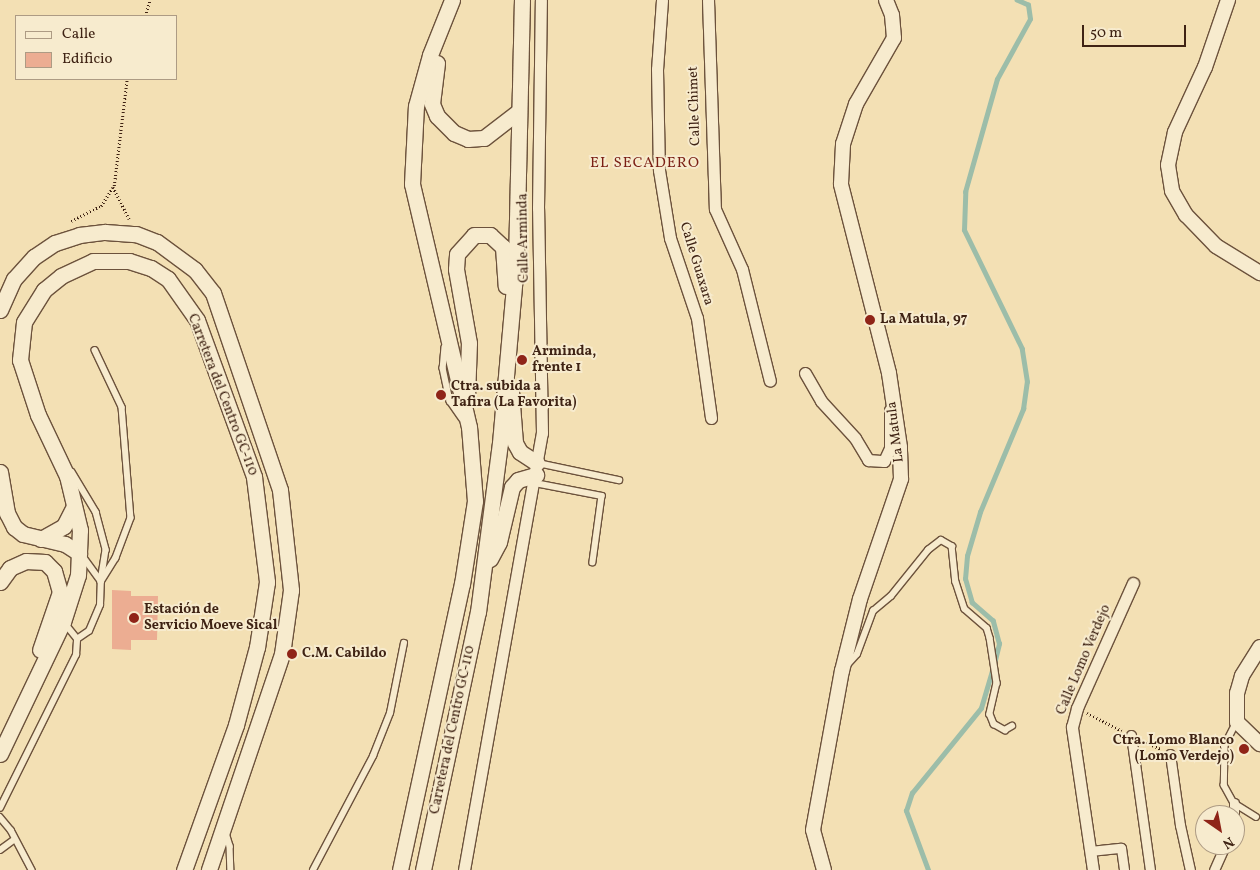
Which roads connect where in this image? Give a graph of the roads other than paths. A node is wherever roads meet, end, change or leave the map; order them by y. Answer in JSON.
{"nodes":[{"id":1,"x":452,"y":0,"type":"edge"},
{"id":2,"x":522,"y":0,"type":"edge"},
{"id":3,"x":527,"y":0,"type":"edge"},
{"id":4,"x":542,"y":0,"type":"edge"},
{"id":5,"x":662,"y":0,"type":"edge"},
{"id":6,"x":708,"y":0,"type":"edge"},
{"id":7,"x":886,"y":0,"type":"edge"},
{"id":8,"x":1228,"y":0,"type":"edge"},
{"id":9,"x":446,"y":15,"type":"junction"},
{"id":10,"x":521,"y":61,"type":"junction"},
{"id":11,"x":519,"y":111,"type":"junction"},
{"id":12,"x":1260,"y":273,"type":"edge"},
{"id":13,"x":0,"y":310,"type":"edge"},
{"id":14,"x":95,"y":350,"type":"dead end"},
{"id":15,"x":508,"y":369,"type":"junction"},
{"id":16,"x":805,"y":373,"type":"dead end"},
{"id":17,"x":889,"y":373,"type":"junction"},
{"id":18,"x":770,"y":381,"type":"dead end"},
{"id":19,"x":711,"y":418,"type":"dead end"},
{"id":20,"x":467,"y":420,"type":"junction"},
{"id":21,"x":56,"y":451,"type":"junction"},
{"id":22,"x":0,"y":472,"type":"edge"},
{"id":23,"x":536,"y":474,"type":"junction"},
{"id":24,"x":619,"y":480,"type":"dead end"},
{"id":25,"x":74,"y":506,"type":"junction"},
{"id":26,"x":42,"y":539,"type":"junction"},
{"id":27,"x":79,"y":553,"type":"junction"},
{"id":28,"x":593,"y":562,"type":"dead end"},
{"id":29,"x":485,"y":570,"type":"junction"},
{"id":30,"x":0,"y":575,"type":"edge"},
{"id":31,"x":0,"y":582,"type":"edge"},
{"id":32,"x":101,"y":582,"type":"junction"},
{"id":33,"x":1133,"y":583,"type":"dead end"},
{"id":34,"x":0,"y":593,"type":"edge"},
{"id":35,"x":58,"y":605,"type":"junction"},
{"id":36,"x":63,"y":622,"type":"junction"},
{"id":37,"x":77,"y":639,"type":"junction"},
{"id":38,"x":404,"y":643,"type":"dead end"},
{"id":39,"x":1260,"y":647,"type":"edge"},
{"id":40,"x":842,"y":671,"type":"junction"},
{"id":41,"x":34,"y":683,"type":"junction"},
{"id":42,"x":1238,"y":722,"type":"junction"},
{"id":43,"x":1012,"y":726,"type":"dead end"},
{"id":44,"x":1130,"y":735,"type":"dead end"},
{"id":45,"x":1260,"y":744,"type":"edge"},
{"id":46,"x":0,"y":754,"type":"edge"},
{"id":47,"x":1170,"y":754,"type":"dead end"},
{"id":48,"x":1234,"y":803,"type":"joint"},
{"id":49,"x":0,"y":808,"type":"edge"},
{"id":50,"x":0,"y":817,"type":"edge"},
{"id":51,"x":1256,"y":817,"type":"dead end"},
{"id":52,"x":223,"y":825,"type":"junction"},
{"id":53,"x":14,"y":840,"type":"junction"},
{"id":54,"x":0,"y":850,"type":"edge"},
{"id":55,"x":1090,"y":851,"type":"junction"},
{"id":56,"x":1221,"y":855,"type":"edge"},
{"id":57,"x":32,"y":870,"type":"edge"},
{"id":58,"x":184,"y":870,"type":"edge"},
{"id":59,"x":209,"y":870,"type":"edge"},
{"id":60,"x":231,"y":870,"type":"edge"},
{"id":61,"x":313,"y":870,"type":"edge"},
{"id":62,"x":400,"y":870,"type":"edge"},
{"id":63,"x":423,"y":870,"type":"edge"},
{"id":64,"x":464,"y":870,"type":"edge"},
{"id":65,"x":824,"y":870,"type":"edge"},
{"id":66,"x":1092,"y":870,"type":"edge"},
{"id":67,"x":1124,"y":870,"type":"edge"},
{"id":68,"x":1150,"y":870,"type":"edge"},
{"id":69,"x":1190,"y":870,"type":"edge"},
{"id":70,"x":1214,"y":870,"type":"edge"}],
"edges":[{"from":1,"to":9,"type":"main road"},
{"from":2,"to":10,"type":"main road"},
{"from":3,"to":10,"type":"main road"},
{"from":4,"to":23,"type":"street","name":"Calle Arminda"},
{"from":5,"to":19,"type":"street","name":"Calle Guaxara"},
{"from":6,"to":18,"type":"street","name":"Calle Chimet"},
{"from":7,"to":17,"type":"street","name":"La Matula"},
{"from":8,"to":12,"type":"street"},
{"from":9,"to":11,"type":"main road"},
{"from":9,"to":20,"type":"main road"},
{"from":10,"to":11,"type":"main road","name":"Carretera del Centro GC-110"},
{"from":11,"to":15,"type":"main road","name":"Carretera del Centro GC-110"},
{"from":13,"to":52,"type":"main road","name":"Carretera del Centro GC-110"},
{"from":14,"to":32,"type":"lane"},
{"from":15,"to":20,"type":"main road"},
{"from":15,"to":23,"type":"main road"},
{"from":15,"to":29,"type":"main road","name":"Carretera del Centro GC-110"},
{"from":16,"to":17,"type":"street"},
{"from":17,"to":40,"type":"street","name":"La Matula"},
{"from":20,"to":62,"type":"main road","name":"Carretera del Centro GC-110"},
{"from":21,"to":25,"type":"main road","name":"Carretera del Centro GC-110"},
{"from":21,"to":32,"type":"lane"},
{"from":21,"to":58,"type":"main road","name":"Carretera del Centro GC-110"},
{"from":22,"to":26,"type":"main road"},
{"from":23,"to":24,"type":"lane"},
{"from":23,"to":28,"type":"lane"},
{"from":23,"to":29,"type":"main road"},
{"from":23,"to":64,"type":"street","name":"Calle Arminda"},
{"from":25,"to":26,"type":"main road"},
{"from":25,"to":27,"type":"main road","name":"Carretera del Centro GC-110"},
{"from":26,"to":27,"type":"main road"},
{"from":27,"to":32,"type":"lane"},
{"from":27,"to":36,"type":"main road","name":"Carretera del Centro GC-110"},
{"from":29,"to":63,"type":"main road","name":"Carretera del Centro GC-110"},
{"from":30,"to":31,"type":"main road"},
{"from":31,"to":34,"type":"main road"},
{"from":31,"to":35,"type":"main road"},
{"from":32,"to":37,"type":"lane"},
{"from":33,"to":55,"type":"street","name":"Calle Lomo Verdejo"},
{"from":35,"to":36,"type":"lane"},
{"from":35,"to":41,"type":"main road"},
{"from":36,"to":37,"type":"lane"},
{"from":36,"to":41,"type":"main road","name":"Carretera del Centro GC-110"},
{"from":37,"to":49,"type":"lane"},
{"from":38,"to":61,"type":"lane"},
{"from":39,"to":42,"type":"street"},
{"from":40,"to":43,"type":"lane"},
{"from":40,"to":65,"type":"street","name":"La Matula"},
{"from":41,"to":46,"type":"main road","name":"Carretera del Centro GC-110"},
{"from":42,"to":45,"type":"street"},
{"from":42,"to":48,"type":"lane"},
{"from":44,"to":68,"type":"street"},
{"from":47,"to":69,"type":"street"},
{"from":48,"to":51,"type":"lane"},
{"from":50,"to":53,"type":"lane"},
{"from":52,"to":59,"type":"main road","name":"Carretera del Centro GC-110"},
{"from":52,"to":60,"type":"lane"},
{"from":53,"to":54,"type":"lane"},
{"from":53,"to":57,"type":"lane"},
{"from":55,"to":66,"type":"street","name":"Calle Lomo Verdejo"},
{"from":55,"to":67,"type":"street"},
{"from":56,"to":70,"type":"street"}]}
